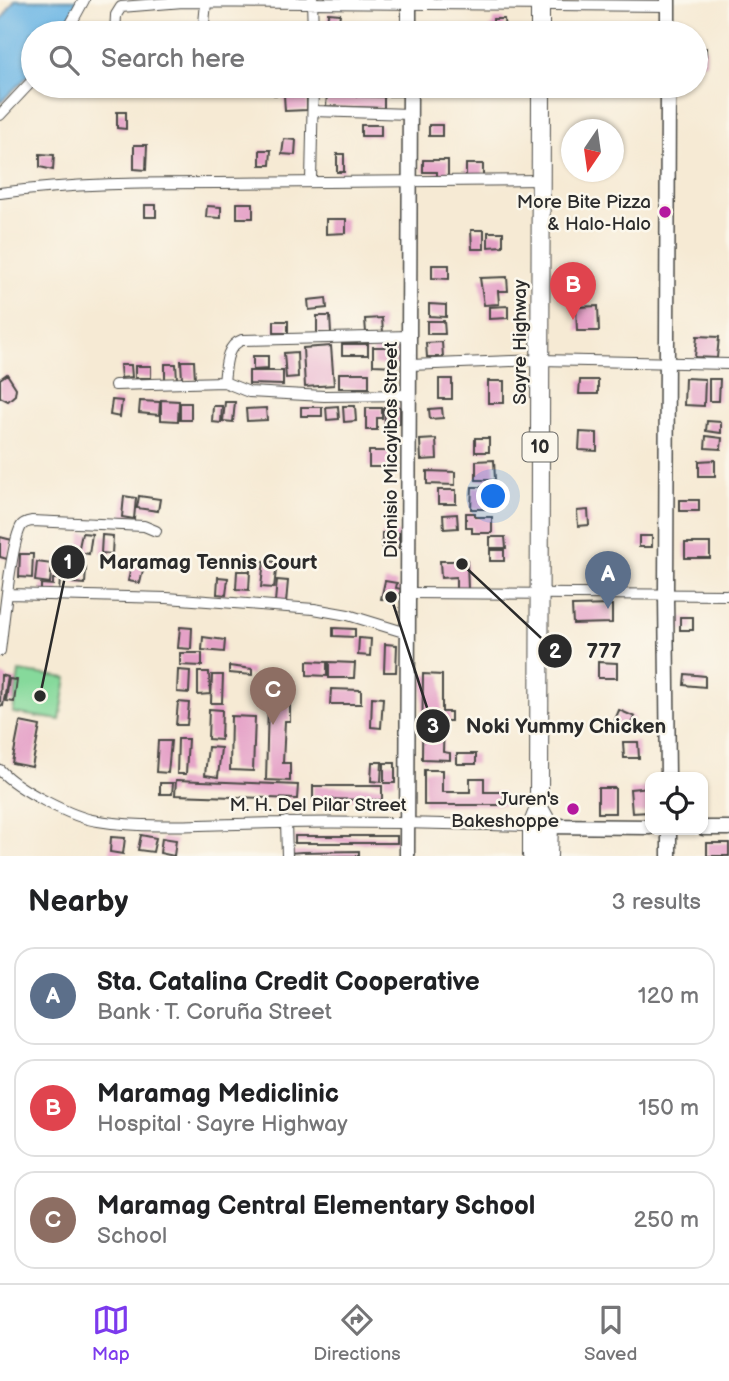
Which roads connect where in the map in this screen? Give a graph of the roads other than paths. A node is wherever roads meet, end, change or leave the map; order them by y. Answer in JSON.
{"nodes":[{"id":1,"x":85,"y":0,"type":"edge"},
{"id":2,"x":181,"y":1,"type":"edge"},
{"id":3,"x":312,"y":2,"type":"edge"},
{"id":4,"x":540,"y":2,"type":"edge"},
{"id":5,"x":206,"y":3,"type":"junction"},
{"id":6,"x":409,"y":3,"type":"edge"},
{"id":7,"x":668,"y":3,"type":"edge"},
{"id":8,"x":73,"y":21,"type":"edge"},
{"id":9,"x":115,"y":21,"type":"edge"},
{"id":10,"x":204,"y":21,"type":"edge"},
{"id":11,"x":313,"y":21,"type":"edge"},
{"id":12,"x":410,"y":21,"type":"edge"},
{"id":13,"x":540,"y":21,"type":"edge"},
{"id":14,"x":668,"y":21,"type":"edge"},
{"id":15,"x":21,"y":93,"type":"edge"},
{"id":16,"x":313,"y":98,"type":"edge"},
{"id":17,"x":410,"y":98,"type":"edge"},
{"id":18,"x":541,"y":98,"type":"edge"},
{"id":19,"x":668,"y":98,"type":"edge"},
{"id":20,"x":313,"y":111,"type":"junction"},
{"id":21,"x":410,"y":114,"type":"junction"},
{"id":22,"x":0,"y":115,"type":"edge"},
{"id":23,"x":541,"y":180,"type":"junction"},
{"id":24,"x":311,"y":181,"type":"junction"},
{"id":25,"x":411,"y":183,"type":"junction"},
{"id":26,"x":0,"y":193,"type":"edge"},
{"id":27,"x":410,"y":336,"type":"junction"},
{"id":28,"x":540,"y":360,"type":"junction"},
{"id":29,"x":668,"y":362,"type":"junction"},
{"id":30,"x":729,"y":364,"type":"edge"},
{"id":31,"x":410,"y":365,"type":"junction"},
{"id":32,"x":224,"y":382,"type":"junction"},
{"id":33,"x":115,"y":386,"type":"dead end"},
{"id":34,"x":410,"y":395,"type":"junction"},
{"id":35,"x":156,"y":531,"type":"dead end"},
{"id":36,"x":408,"y":593,"type":"junction"},
{"id":37,"x":539,"y":593,"type":"junction"},
{"id":38,"x":8,"y":594,"type":"junction"},
{"id":39,"x":666,"y":595,"type":"junction"},
{"id":40,"x":729,"y":595,"type":"edge"},
{"id":41,"x":3,"y":612,"type":"edge"},
{"id":42,"x":407,"y":633,"type":"junction"},
{"id":43,"x":0,"y":651,"type":"edge"},
{"id":44,"x":0,"y":770,"type":"edge"},
{"id":45,"x":668,"y":772,"type":"edge"},
{"id":46,"x":286,"y":822,"type":"junction"},
{"id":47,"x":407,"y":824,"type":"junction"},
{"id":48,"x":540,"y":826,"type":"junction"},
{"id":49,"x":645,"y":827,"type":"edge"},
{"id":50,"x":708,"y":828,"type":"edge"},
{"id":51,"x":729,"y":828,"type":"edge"},
{"id":52,"x":669,"y":835,"type":"edge"},
{"id":53,"x":286,"y":856,"type":"edge"},
{"id":54,"x":407,"y":856,"type":"edge"},
{"id":55,"x":532,"y":856,"type":"edge"},
{"id":56,"x":548,"y":856,"type":"edge"},
{"id":57,"x":669,"y":856,"type":"edge"}],
"edges":[{"from":1,"to":8,"type":"street"},
{"from":2,"to":5,"type":"street"},
{"from":2,"to":9,"type":"street"},
{"from":3,"to":5,"type":"street"},
{"from":3,"to":6,"type":"street"},
{"from":3,"to":11,"type":"street"},
{"from":4,"to":6,"type":"street"},
{"from":4,"to":7,"type":"street"},
{"from":4,"to":13,"type":"highway"},
{"from":5,"to":10,"type":"street"},
{"from":6,"to":12,"type":"street"},
{"from":7,"to":14,"type":"street"},
{"from":15,"to":22,"type":"street"},
{"from":16,"to":20,"type":"street"},
{"from":17,"to":21,"type":"street","name":"Dionisio Micayibas Street"},
{"from":18,"to":23,"type":"highway","name":"Sayre Highway","number":"10"},
{"from":19,"to":29,"type":"street"},
{"from":20,"to":21,"type":"street"},
{"from":20,"to":24,"type":"street"},
{"from":21,"to":25,"type":"street","name":"Dionisio Micayibas Street"},
{"from":23,"to":25,"type":"street"},
{"from":23,"to":28,"type":"highway","name":"Sayre Highway","number":"10"},
{"from":24,"to":25,"type":"street"},
{"from":24,"to":26,"type":"street"},
{"from":25,"to":27,"type":"street","name":"Dionisio Micayibas Street"},
{"from":27,"to":31,"type":"street","name":"Dionisio Micayibas Street"},
{"from":27,"to":32,"type":"street"},
{"from":28,"to":29,"type":"street"},
{"from":28,"to":31,"type":"street"},
{"from":28,"to":37,"type":"highway","name":"Sayre Highway","number":"10"},
{"from":29,"to":30,"type":"street"},
{"from":29,"to":39,"type":"street"},
{"from":31,"to":34,"type":"street","name":"Dionisio Micayibas Street"},
{"from":32,"to":33,"type":"street"},
{"from":32,"to":34,"type":"street"},
{"from":34,"to":36,"type":"street","name":"Dionisio Micayibas Street"},
{"from":35,"to":38,"type":"street"},
{"from":36,"to":37,"type":"street"},
{"from":36,"to":42,"type":"street","name":"Dionisio Micayibas Street"},
{"from":37,"to":39,"type":"street"},
{"from":37,"to":48,"type":"highway","name":"Sayre Highway","number":"10"},
{"from":38,"to":41,"type":"street"},
{"from":38,"to":42,"type":"street"},
{"from":39,"to":40,"type":"street"},
{"from":39,"to":45,"type":"street"},
{"from":41,"to":43,"type":"street"},
{"from":42,"to":47,"type":"street","name":"Dionisio Micayibas Street"},
{"from":44,"to":46,"type":"street","name":"M. H. Del Pilar Street"},
{"from":46,"to":47,"type":"street","name":"M. H. Del Pilar Street"},
{"from":46,"to":53,"type":"street"},
{"from":47,"to":48,"type":"street","name":"M. H. Del Pilar Street"},
{"from":47,"to":54,"type":"street","name":"Dionisio Micayibas Street"},
{"from":48,"to":49,"type":"street","name":"M. H. Del Pilar Street"},
{"from":48,"to":55,"type":"highway","name":"Sayre Highway","number":"10"},
{"from":48,"to":56,"type":"highway","name":"Sayre Highway","number":"10"},
{"from":50,"to":51,"type":"street"},
{"from":52,"to":57,"type":"street"}]}
